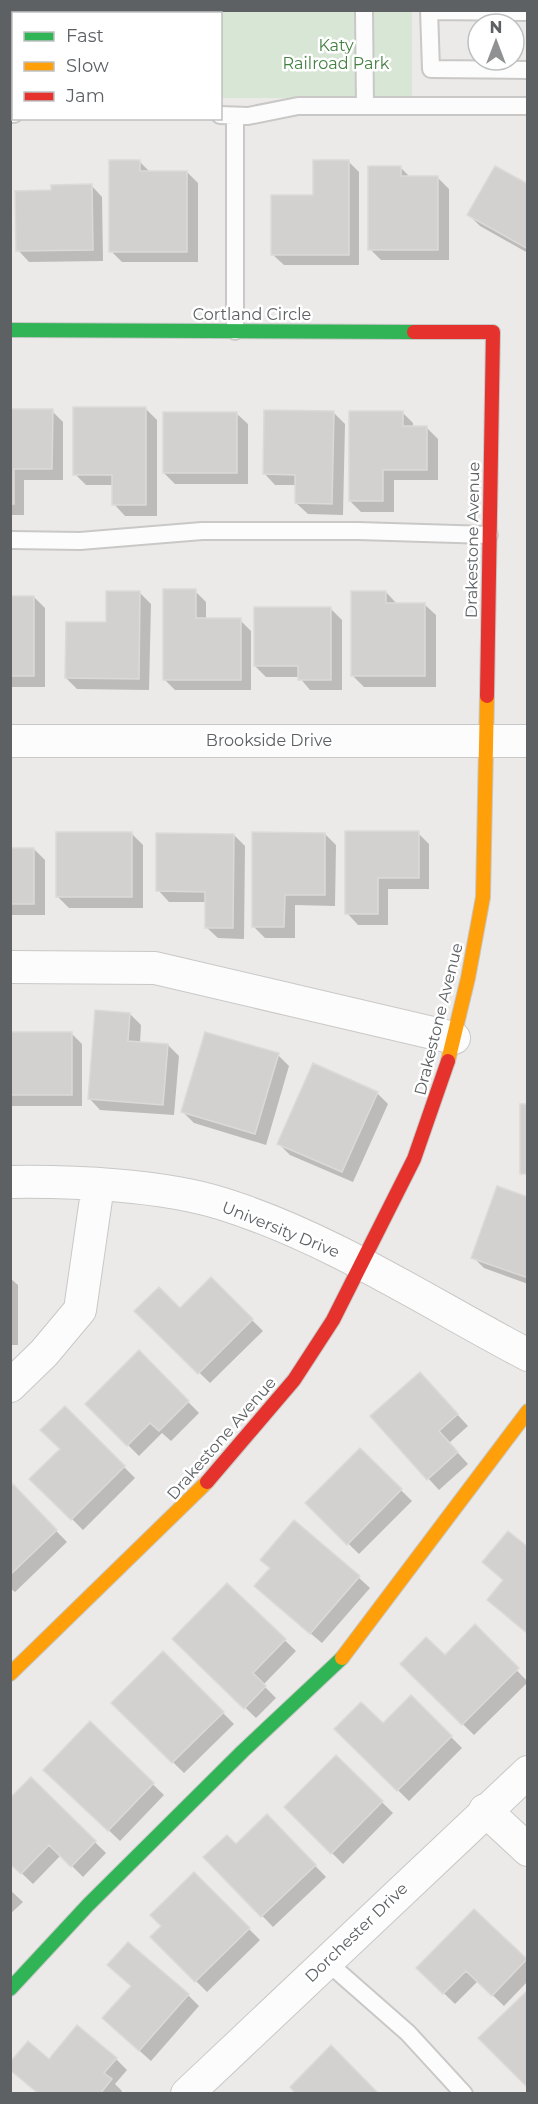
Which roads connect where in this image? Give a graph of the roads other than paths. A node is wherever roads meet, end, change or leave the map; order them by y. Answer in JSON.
{"nodes":[{"id":1,"x":364,"y":10,"type":"edge"},
{"id":2,"x":429,"y":11,"type":"edge"},
{"id":3,"x":528,"y":12,"type":"edge"},
{"id":4,"x":528,"y":70,"type":"edge"},
{"id":5,"x":528,"y":105,"type":"edge"},
{"id":6,"x":365,"y":106,"type":"junction"},
{"id":7,"x":228,"y":116,"type":"edge"},
{"id":8,"x":10,"y":330,"type":"edge"},
{"id":9,"x":235,"y":331,"type":"junction"},
{"id":10,"x":493,"y":332,"type":"joint"},
{"id":11,"x":489,"y":535,"type":"junction"},
{"id":12,"x":10,"y":540,"type":"edge"},
{"id":13,"x":485,"y":740,"type":"junction"},
{"id":14,"x":10,"y":741,"type":"edge"},
{"id":15,"x":528,"y":741,"type":"edge"},
{"id":16,"x":10,"y":967,"type":"edge"},
{"id":17,"x":454,"y":1038,"type":"junction"},
{"id":18,"x":10,"y":1182,"type":"edge"},
{"id":19,"x":98,"y":1185,"type":"junction"},
{"id":20,"x":363,"y":1263,"type":"junction"},
{"id":21,"x":528,"y":1355,"type":"edge"},
{"id":22,"x":10,"y":1386,"type":"edge"},
{"id":23,"x":528,"y":1411,"type":"edge"},
{"id":24,"x":10,"y":1674,"type":"edge"},
{"id":25,"x":528,"y":1772,"type":"edge"},
{"id":26,"x":485,"y":1810,"type":"junction"},
{"id":27,"x":528,"y":1850,"type":"edge"},
{"id":28,"x":326,"y":1961,"type":"junction"},
{"id":29,"x":10,"y":1989,"type":"edge"},
{"id":30,"x":186,"y":2094,"type":"edge"},
{"id":31,"x":464,"y":2094,"type":"edge"}],
"edges":[{"from":1,"to":6,"type":"lane"},
{"from":2,"to":3,"type":"lane"},
{"from":2,"to":4,"type":"lane"},
{"from":5,"to":6,"type":"lane"},
{"from":6,"to":7,"type":"lane"},
{"from":7,"to":9,"type":"lane"},
{"from":8,"to":9,"type":"street","name":"Cortland Circle"},
{"from":9,"to":10,"type":"street","name":"Cortland Circle"},
{"from":10,"to":11,"type":"street","name":"Drakestone Avenue"},
{"from":11,"to":12,"type":"lane"},
{"from":11,"to":13,"type":"street","name":"Drakestone Avenue"},
{"from":13,"to":14,"type":"street","name":"Brookside Drive"},
{"from":13,"to":15,"type":"street","name":"Brookside Drive"},
{"from":13,"to":17,"type":"street","name":"Drakestone Avenue"},
{"from":16,"to":17,"type":"street"},
{"from":17,"to":20,"type":"street","name":"Drakestone Avenue"},
{"from":18,"to":19,"type":"street","name":"University Drive"},
{"from":19,"to":20,"type":"street","name":"University Drive"},
{"from":19,"to":22,"type":"street"},
{"from":20,"to":21,"type":"street","name":"University Drive"},
{"from":20,"to":24,"type":"street","name":"Drakestone Avenue"},
{"from":23,"to":29,"type":"street"},
{"from":25,"to":26,"type":"street","name":"Dorchester Drive"},
{"from":26,"to":27,"type":"street"},
{"from":26,"to":28,"type":"street","name":"Dorchester Drive"},
{"from":28,"to":30,"type":"street","name":"Dorchester Drive"},
{"from":28,"to":31,"type":"lane"}]}
